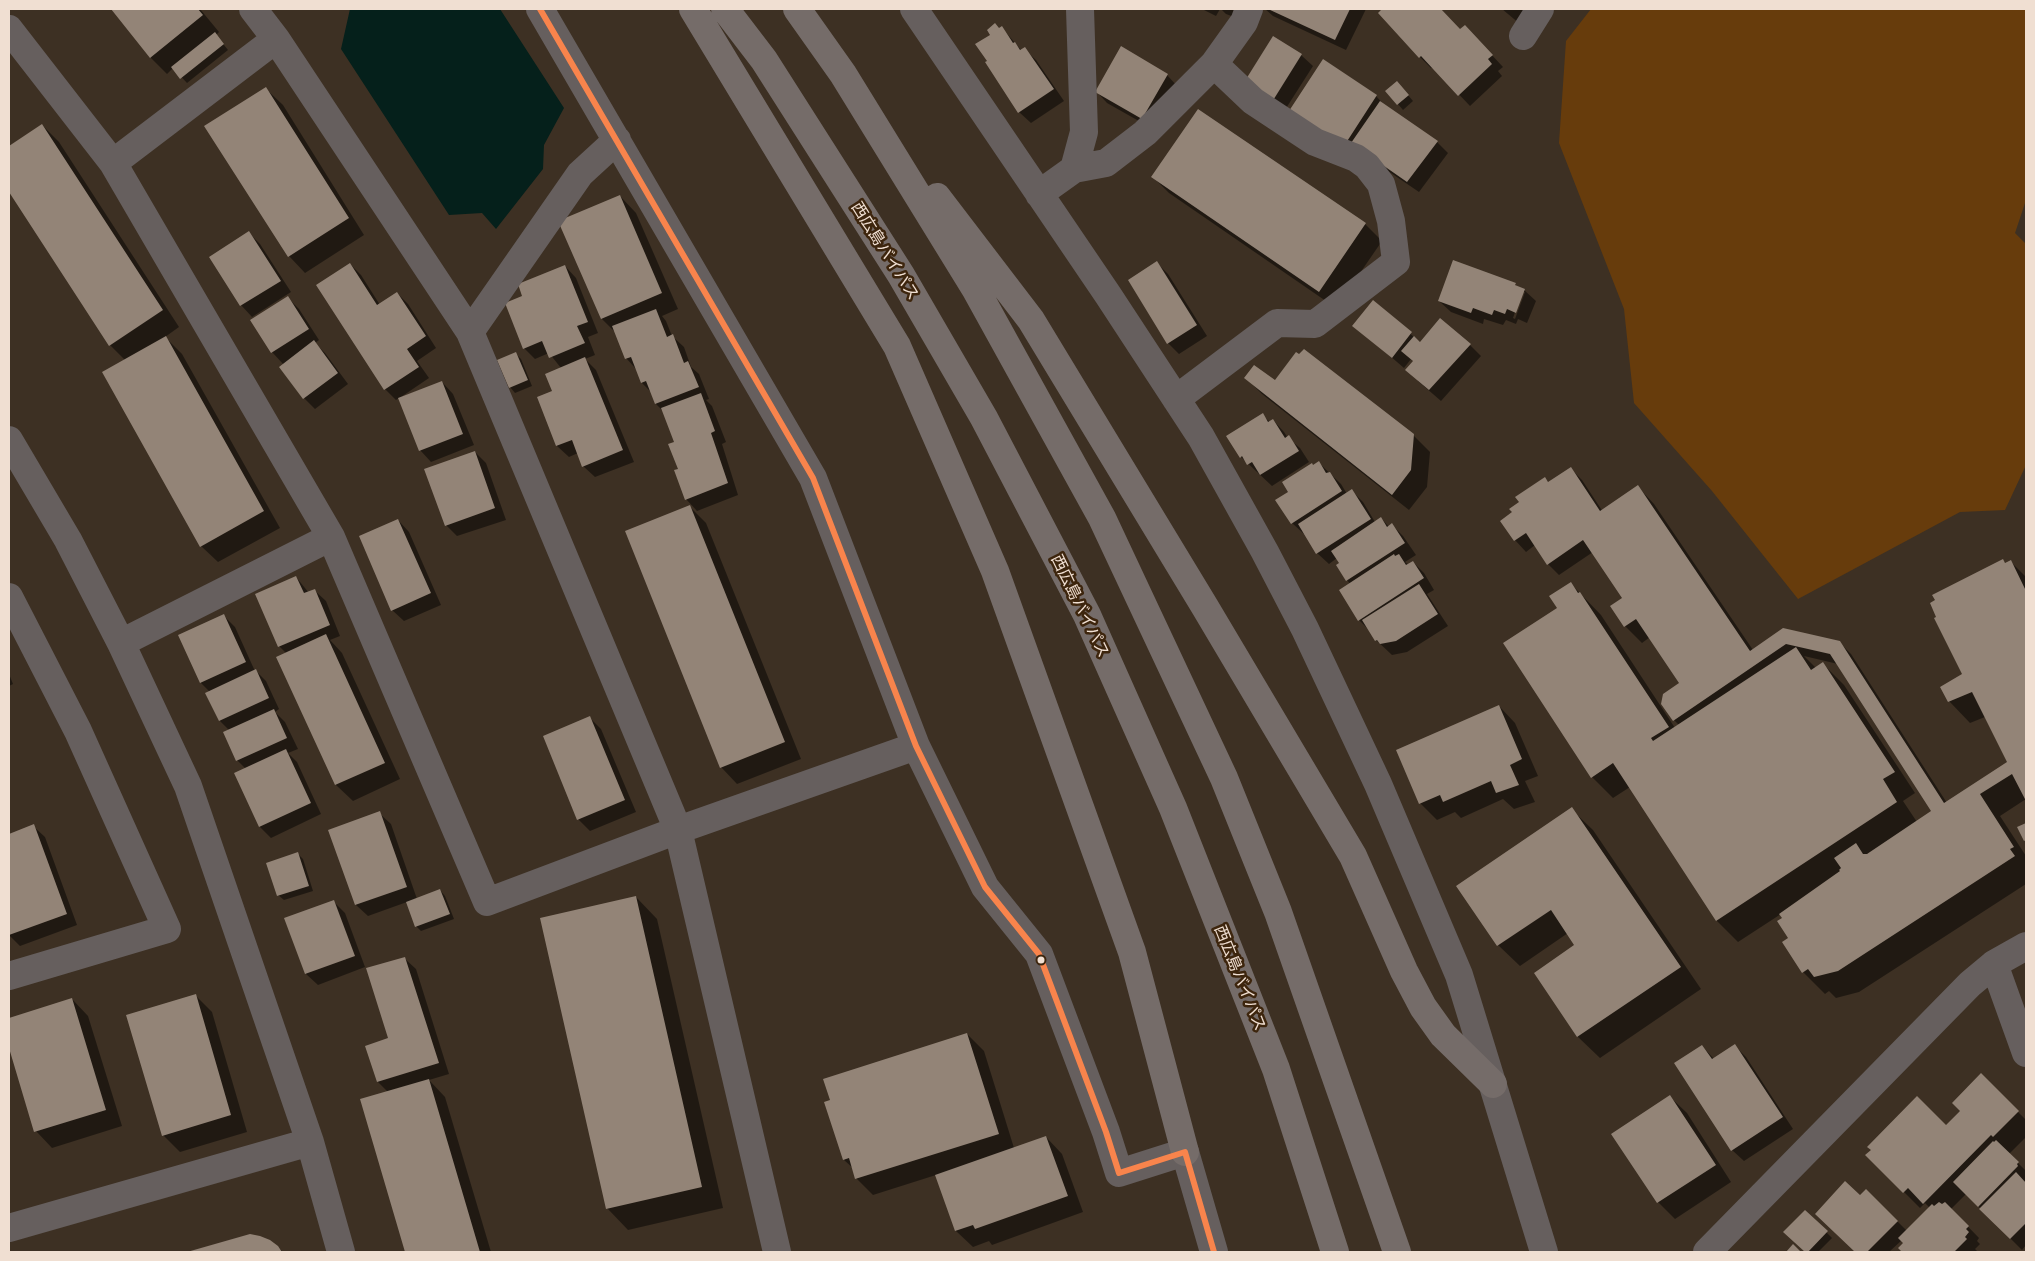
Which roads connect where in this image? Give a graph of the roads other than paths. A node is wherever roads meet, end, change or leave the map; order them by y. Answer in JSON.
{"nodes":[{"id":1,"x":253,"y":9,"type":"edge"},
{"id":2,"x":540,"y":9,"type":"edge"},
{"id":3,"x":693,"y":9,"type":"edge"},
{"id":4,"x":725,"y":9,"type":"edge"},
{"id":5,"x":798,"y":9,"type":"edge"},
{"id":6,"x":914,"y":9,"type":"edge"},
{"id":7,"x":1080,"y":9,"type":"edge"},
{"id":8,"x":1249,"y":9,"type":"edge"},
{"id":9,"x":1540,"y":9,"type":"edge"},
{"id":10,"x":9,"y":29,"type":"edge"},
{"id":11,"x":1523,"y":36,"type":"dead end"},
{"id":12,"x":276,"y":39,"type":"junction"},
{"id":13,"x":1214,"y":64,"type":"junction"},
{"id":14,"x":843,"y":74,"type":"junction"},
{"id":15,"x":617,"y":140,"type":"junction"},
{"id":16,"x":112,"y":162,"type":"junction"},
{"id":17,"x":1074,"y":169,"type":"junction"},
{"id":18,"x":1039,"y":194,"type":"junction"},
{"id":19,"x":470,"y":332,"type":"junction"},
{"id":20,"x":1176,"y":399,"type":"junction"},
{"id":21,"x":9,"y":440,"type":"edge"},
{"id":22,"x":331,"y":537,"type":"junction"},
{"id":23,"x":9,"y":597,"type":"edge"},
{"id":24,"x":121,"y":644,"type":"junction"},
{"id":25,"x":916,"y":746,"type":"junction"},
{"id":26,"x":678,"y":830,"type":"junction"},
{"id":27,"x":2026,"y":946,"type":"edge"},
{"id":28,"x":1994,"y":964,"type":"junction"},
{"id":29,"x":9,"y":976,"type":"edge"},
{"id":30,"x":2026,"y":1054,"type":"edge"},
{"id":31,"x":1493,"y":1084,"type":"junction"},
{"id":32,"x":310,"y":1142,"type":"junction"},
{"id":33,"x":1185,"y":1152,"type":"junction"},
{"id":34,"x":1200,"y":1200,"type":"junction"},
{"id":35,"x":9,"y":1228,"type":"edge"},
{"id":36,"x":341,"y":1252,"type":"edge"},
{"id":37,"x":778,"y":1252,"type":"edge"},
{"id":38,"x":1196,"y":1252,"type":"edge"},
{"id":39,"x":1214,"y":1252,"type":"edge"},
{"id":40,"x":1335,"y":1252,"type":"edge"},
{"id":41,"x":1397,"y":1252,"type":"edge"},
{"id":42,"x":1544,"y":1252,"type":"edge"},
{"id":43,"x":1707,"y":1252,"type":"edge"}],
"edges":[{"from":1,"to":12,"type":"street"},
{"from":2,"to":15,"type":"street"},
{"from":3,"to":33,"type":"highway"},
{"from":4,"to":40,"type":"highway","name":"西広島バイパス"},
{"from":5,"to":14,"type":"highway"},
{"from":6,"to":18,"type":"street"},
{"from":7,"to":17,"type":"street"},
{"from":8,"to":13,"type":"street"},
{"from":9,"to":11,"type":"street"},
{"from":10,"to":16,"type":"street"},
{"from":12,"to":16,"type":"street"},
{"from":12,"to":19,"type":"street"},
{"from":13,"to":17,"type":"street"},
{"from":13,"to":20,"type":"street"},
{"from":14,"to":31,"type":"highway"},
{"from":14,"to":41,"type":"highway"},
{"from":15,"to":19,"type":"street"},
{"from":15,"to":25,"type":"street"},
{"from":16,"to":22,"type":"street"},
{"from":17,"to":18,"type":"street"},
{"from":18,"to":20,"type":"street"},
{"from":19,"to":26,"type":"street"},
{"from":20,"to":31,"type":"street"},
{"from":21,"to":24,"type":"street"},
{"from":22,"to":24,"type":"street"},
{"from":22,"to":26,"type":"street"},
{"from":23,"to":29,"type":"street"},
{"from":24,"to":32,"type":"street"},
{"from":25,"to":26,"type":"street"},
{"from":25,"to":33,"type":"street"},
{"from":26,"to":37,"type":"street"},
{"from":27,"to":28,"type":"street"},
{"from":28,"to":30,"type":"street"},
{"from":28,"to":43,"type":"street"},
{"from":31,"to":42,"type":"street"},
{"from":32,"to":35,"type":"street"},
{"from":32,"to":36,"type":"street"},
{"from":33,"to":34,"type":"street"},
{"from":34,"to":38,"type":"street"},
{"from":34,"to":39,"type":"street"}]}
